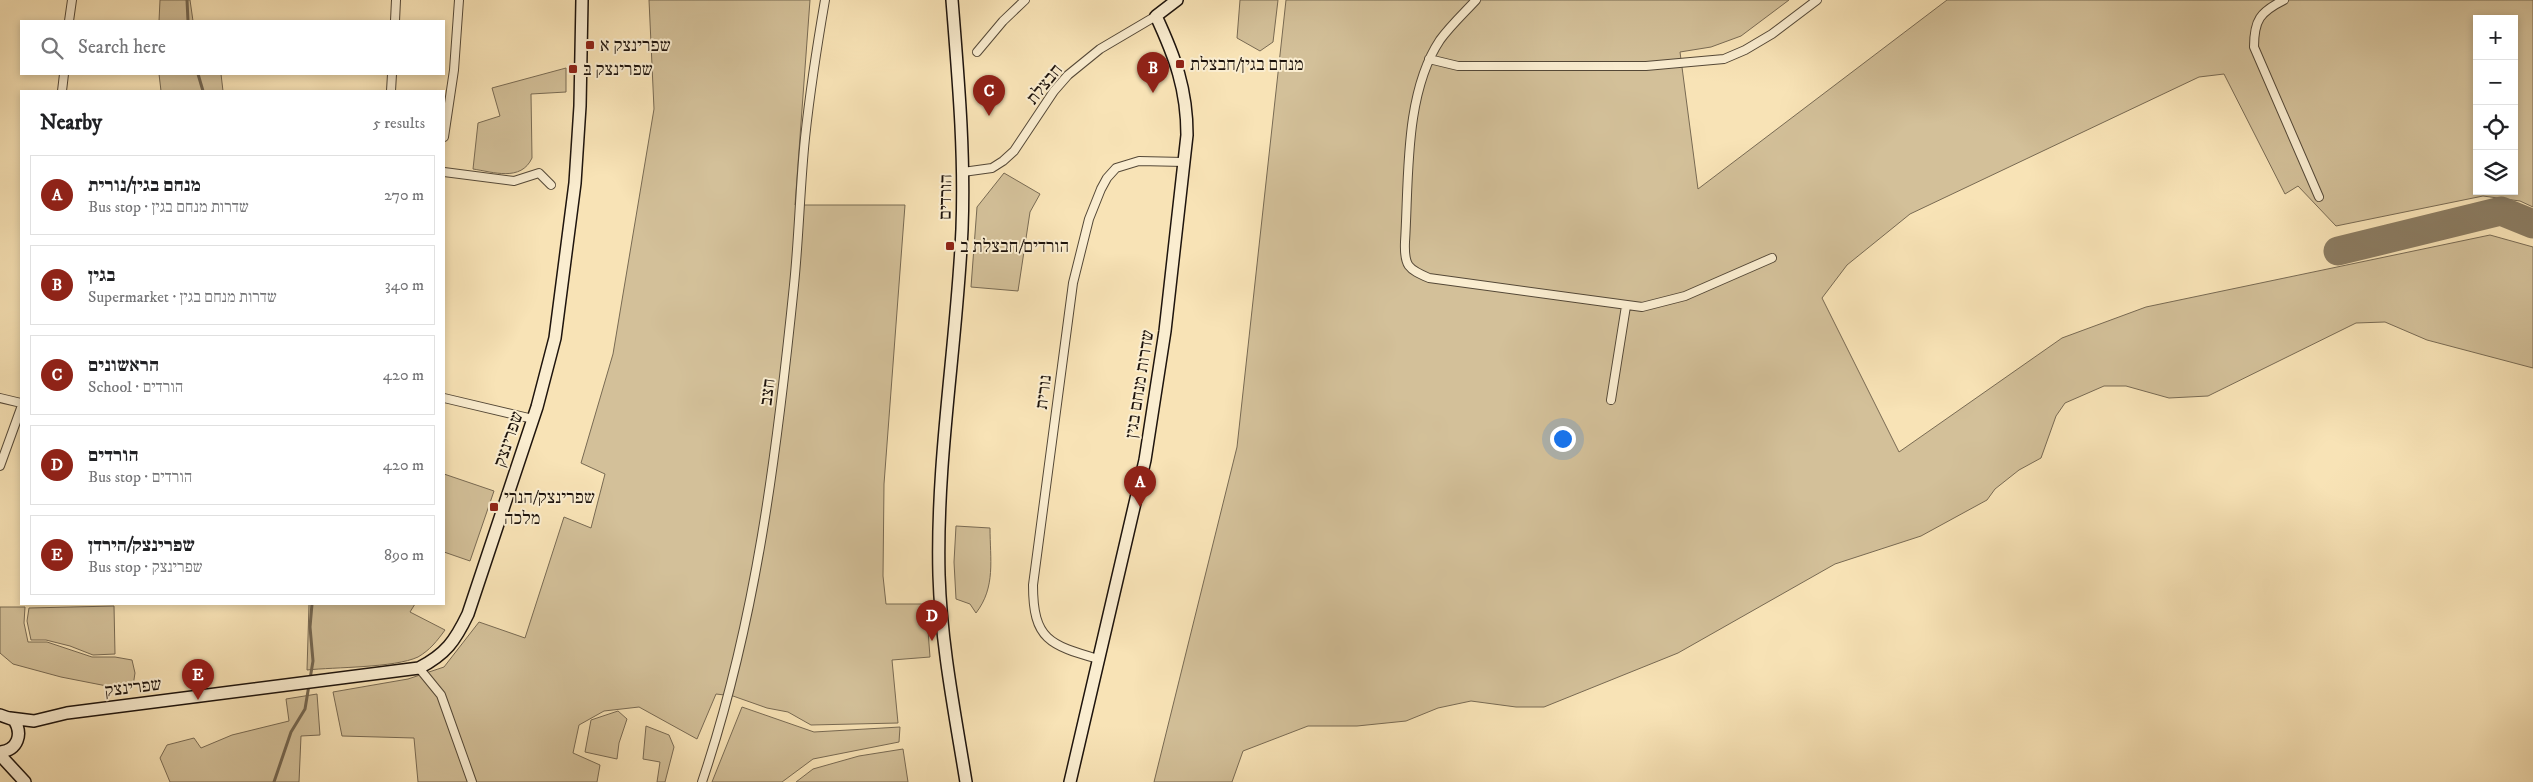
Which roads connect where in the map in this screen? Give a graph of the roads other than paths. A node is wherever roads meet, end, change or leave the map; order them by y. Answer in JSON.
{"nodes":[{"id":1,"x":72,"y":0,"type":"edge"},
{"id":2,"x":396,"y":0,"type":"edge"},
{"id":3,"x":459,"y":0,"type":"edge"},
{"id":4,"x":582,"y":0,"type":"edge"},
{"id":5,"x":825,"y":0,"type":"edge"},
{"id":6,"x":952,"y":0,"type":"edge"},
{"id":7,"x":1025,"y":0,"type":"edge"},
{"id":8,"x":1177,"y":0,"type":"edge"},
{"id":9,"x":1476,"y":0,"type":"edge"},
{"id":10,"x":1817,"y":0,"type":"edge"},
{"id":11,"x":2284,"y":0,"type":"edge"},
{"id":12,"x":1156,"y":16,"type":"junction"},
{"id":13,"x":69,"y":20,"type":"edge"},
{"id":14,"x":395,"y":20,"type":"edge"},
{"id":15,"x":977,"y":52,"type":"dead end"},
{"id":16,"x":1429,"y":60,"type":"junction"},
{"id":17,"x":64,"y":75,"type":"edge"},
{"id":18,"x":392,"y":75,"type":"edge"},
{"id":19,"x":62,"y":90,"type":"edge"},
{"id":20,"x":391,"y":90,"type":"edge"},
{"id":21,"x":445,"y":131,"type":"edge"},
{"id":22,"x":1184,"y":162,"type":"junction"},
{"id":23,"x":445,"y":172,"type":"edge"},
{"id":24,"x":963,"y":172,"type":"junction"},
{"id":25,"x":552,"y":184,"type":"dead end"},
{"id":26,"x":2319,"y":197,"type":"dead end"},
{"id":27,"x":1772,"y":258,"type":"dead end"},
{"id":28,"x":1626,"y":306,"type":"junction"},
{"id":29,"x":0,"y":398,"type":"edge"},
{"id":30,"x":445,"y":398,"type":"edge"},
{"id":31,"x":1611,"y":400,"type":"dead end"},
{"id":32,"x":20,"y":403,"type":"edge"},
{"id":33,"x":20,"y":411,"type":"edge"},
{"id":34,"x":533,"y":419,"type":"junction"},
{"id":35,"x":0,"y":466,"type":"edge"},
{"id":36,"x":1098,"y":659,"type":"junction"},
{"id":37,"x":419,"y":668,"type":"junction"},
{"id":38,"x":5,"y":716,"type":"edge"},
{"id":39,"x":45,"y":719,"type":"junction"},
{"id":40,"x":17,"y":741,"type":"junction"},
{"id":41,"x":0,"y":754,"type":"edge"},
{"id":42,"x":23,"y":779,"type":"edge"},
{"id":43,"x":472,"y":782,"type":"edge"},
{"id":44,"x":702,"y":782,"type":"edge"},
{"id":45,"x":966,"y":782,"type":"edge"},
{"id":46,"x":1070,"y":782,"type":"edge"}],
"edges":[{"from":1,"to":13,"type":"street"},
{"from":2,"to":14,"type":"street"},
{"from":3,"to":21,"type":"street"},
{"from":4,"to":34,"type":"street","name":"שפרינצק"},
{"from":5,"to":44,"type":"street","name":"חצב"},
{"from":6,"to":24,"type":"street","name":"הורדים"},
{"from":7,"to":15,"type":"street"},
{"from":8,"to":12,"type":"street"},
{"from":9,"to":16,"type":"street"},
{"from":10,"to":16,"type":"street"},
{"from":11,"to":26,"type":"street"},
{"from":12,"to":22,"type":"street","name":"שדרות מנחם בגין"},
{"from":12,"to":24,"type":"street","name":"חבצלת"},
{"from":16,"to":28,"type":"street"},
{"from":17,"to":19,"type":"street"},
{"from":18,"to":20,"type":"street"},
{"from":22,"to":36,"type":"street","name":"שדרות מנחם בגין"},
{"from":22,"to":36,"type":"street","name":"נורית"},
{"from":23,"to":25,"type":"street"},
{"from":24,"to":45,"type":"street","name":"הורדים"},
{"from":27,"to":28,"type":"street"},
{"from":28,"to":31,"type":"street"},
{"from":29,"to":32,"type":"street"},
{"from":30,"to":34,"type":"street"},
{"from":33,"to":35,"type":"street"},
{"from":34,"to":37,"type":"street","name":"שפרינצק"},
{"from":36,"to":46,"type":"street","name":"שדרות מנחם בגין"},
{"from":37,"to":39,"type":"street","name":"שפרינצק"},
{"from":37,"to":43,"type":"street"},
{"from":38,"to":39,"type":"street","name":"שפרינצק"},
{"from":38,"to":40,"type":"street"},
{"from":39,"to":40,"type":"street","name":"שפרינצק"},
{"from":40,"to":41,"type":"street","name":"שפרינצק"},
{"from":40,"to":42,"type":"street"},
{"from":41,"to":42,"type":"street"}]}
